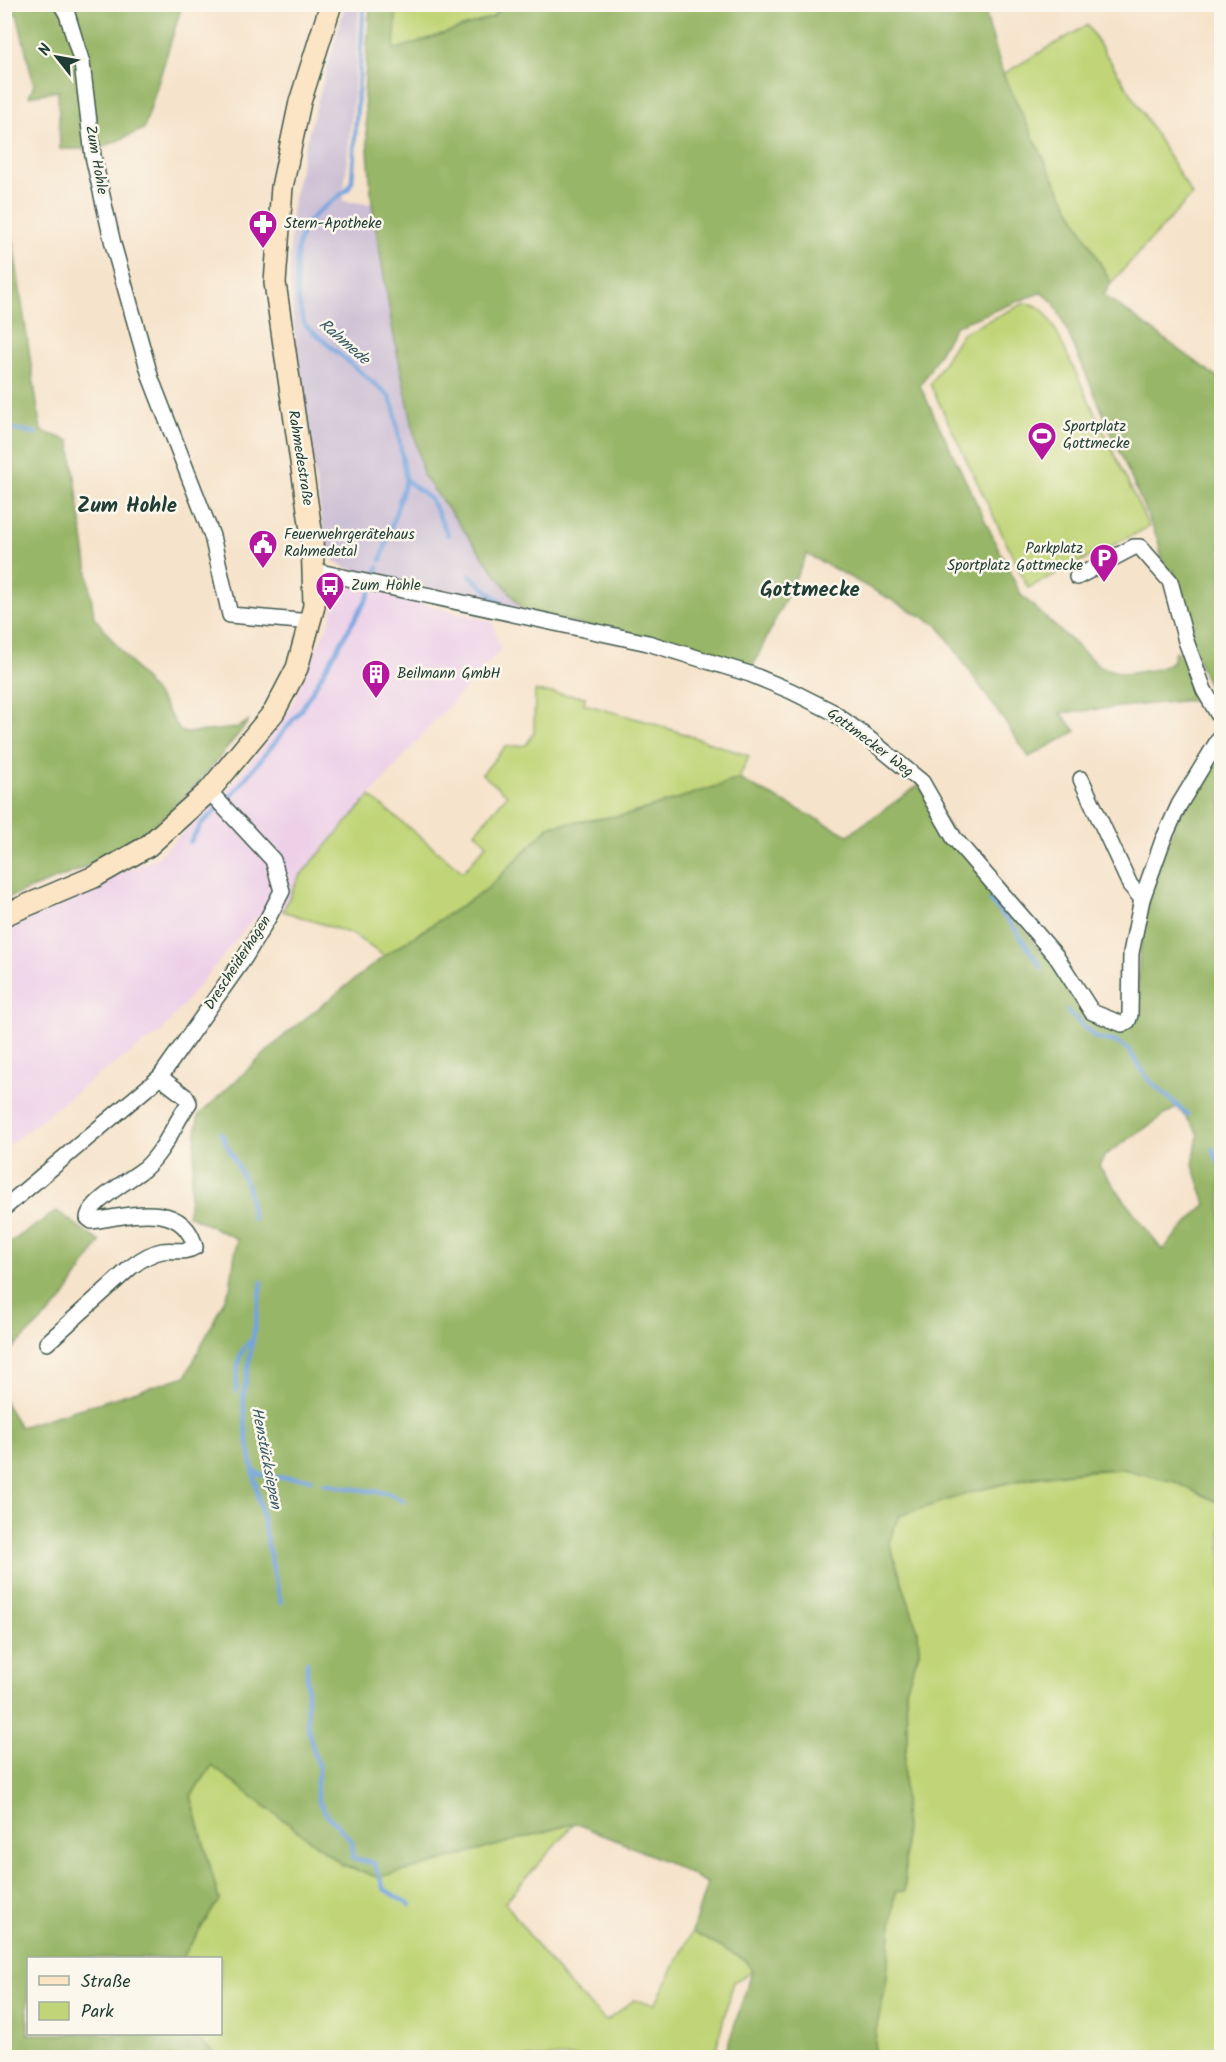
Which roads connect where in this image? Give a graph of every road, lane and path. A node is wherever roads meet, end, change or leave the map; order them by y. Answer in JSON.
{"nodes":[{"id":1,"x":61,"y":4,"type":"edge"},
{"id":2,"x":331,"y":4,"type":"edge"},
{"id":3,"x":315,"y":571,"type":"junction"},
{"id":4,"x":1077,"y":577,"type":"dead end"},
{"id":5,"x":310,"y":622,"type":"junction"},
{"id":6,"x":1221,"y":721,"type":"edge"},
{"id":7,"x":1221,"y":734,"type":"edge"},
{"id":8,"x":1081,"y":779,"type":"dead end"},
{"id":9,"x":213,"y":796,"type":"junction"},
{"id":10,"x":1142,"y":899,"type":"junction"},
{"id":11,"x":4,"y":915,"type":"edge"},
{"id":12,"x":160,"y":1077,"type":"junction"},
{"id":13,"x":4,"y":1208,"type":"edge"},
{"id":14,"x":47,"y":1343,"type":"dead end"}],
"edges":[{"from":1,"to":5,"type":"street","name":"Zum Hohle"},
{"from":2,"to":3,"type":"main road","name":"Rahmedestraße"},
{"from":3,"to":5,"type":"main road","name":"Rahmedestraße"},
{"from":3,"to":10,"type":"street","name":"Gottmecker Weg"},
{"from":4,"to":6,"type":"street"},
{"from":5,"to":9,"type":"main road","name":"Rahmedestraße"},
{"from":7,"to":10,"type":"street","name":"Gottmecker Weg"},
{"from":8,"to":10,"type":"street"},
{"from":9,"to":11,"type":"main road","name":"Rahmedestraße"},
{"from":9,"to":12,"type":"street","name":"Drescheiderhagen"},
{"from":12,"to":13,"type":"street","name":"Drescheiderhagen"},
{"from":12,"to":14,"type":"street"}]}
